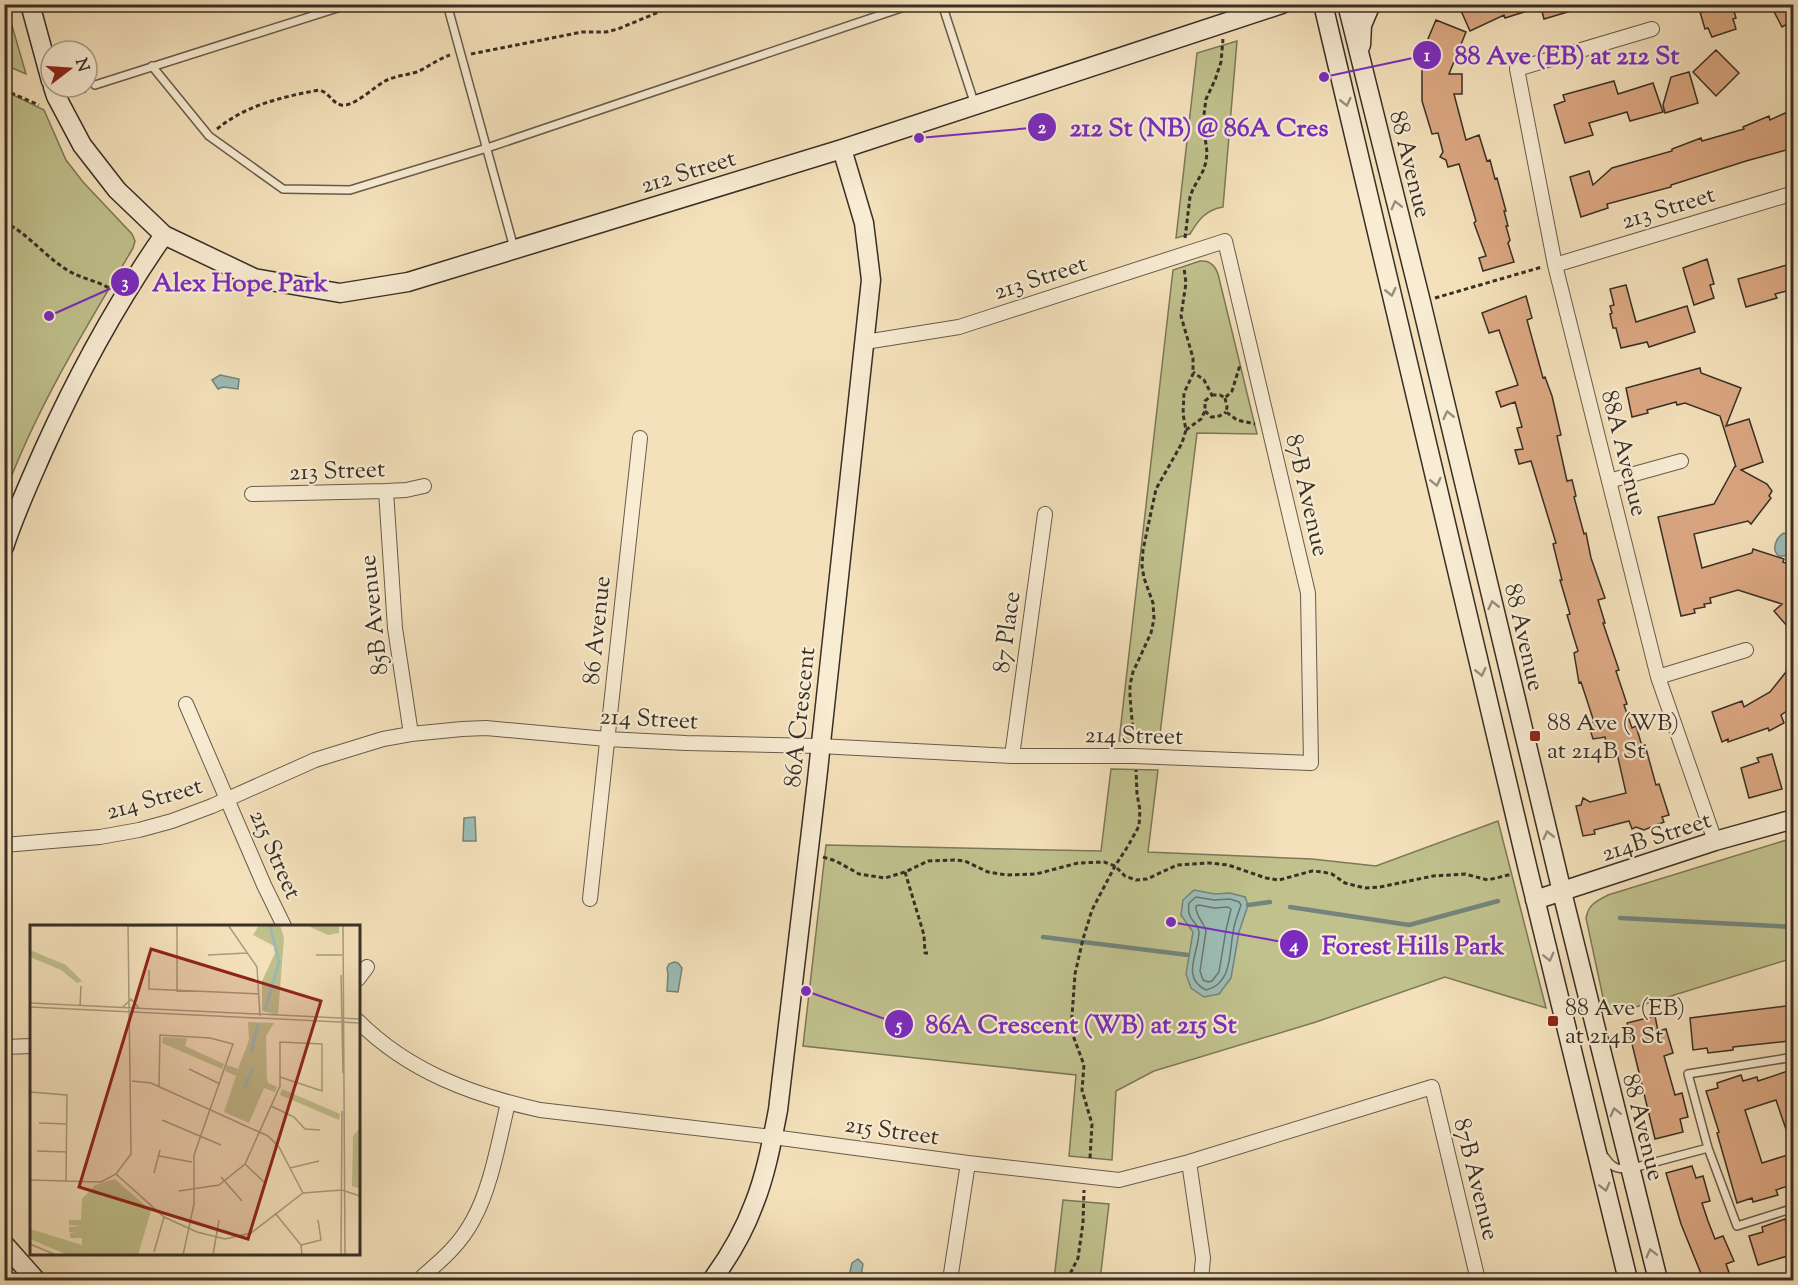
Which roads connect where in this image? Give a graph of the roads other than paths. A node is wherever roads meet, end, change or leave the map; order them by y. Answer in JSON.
{"nodes":[{"id":1,"x":30,"y":4,"type":"edge"},
{"id":2,"x":350,"y":4,"type":"edge"},
{"id":3,"x":447,"y":4,"type":"edge"},
{"id":4,"x":913,"y":4,"type":"edge"},
{"id":5,"x":942,"y":4,"type":"edge"},
{"id":6,"x":1282,"y":4,"type":"edge"},
{"id":7,"x":1323,"y":4,"type":"edge"},
{"id":8,"x":1347,"y":4,"type":"edge"},
{"id":9,"x":1371,"y":4,"type":"edge"},
{"id":10,"x":1653,"y":28,"type":"dead end"},
{"id":11,"x":40,"y":39,"type":"edge"},
{"id":12,"x":1360,"y":59,"type":"junction"},
{"id":13,"x":152,"y":66,"type":"junction"},
{"id":14,"x":99,"y":83,"type":"edge"},
{"id":15,"x":58,"y":99,"type":"edge"},
{"id":16,"x":975,"y":105,"type":"junction"},
{"id":17,"x":488,"y":148,"type":"junction"},
{"id":18,"x":842,"y":148,"type":"junction"},
{"id":19,"x":1794,"y":193,"type":"edge"},
{"id":20,"x":164,"y":235,"type":"junction"},
{"id":21,"x":1225,"y":241,"type":"joint"},
{"id":22,"x":515,"y":249,"type":"junction"},
{"id":23,"x":1555,"y":265,"type":"junction"},
{"id":24,"x":865,"y":342,"type":"junction"},
{"id":25,"x":640,"y":438,"type":"dead end"},
{"id":26,"x":1681,"y":461,"type":"dead end"},
{"id":27,"x":1609,"y":482,"type":"junction"},
{"id":28,"x":424,"y":486,"type":"dead end"},
{"id":29,"x":386,"y":491,"type":"junction"},
{"id":30,"x":252,"y":494,"type":"dead end"},
{"id":31,"x":1045,"y":514,"type":"dead end"},
{"id":32,"x":4,"y":547,"type":"edge"},
{"id":33,"x":1746,"y":650,"type":"dead end"},
{"id":34,"x":1658,"y":677,"type":"junction"},
{"id":35,"x":186,"y":704,"type":"dead end"},
{"id":36,"x":411,"y":734,"type":"junction"},
{"id":37,"x":606,"y":739,"type":"junction"},
{"id":38,"x":819,"y":746,"type":"junction"},
{"id":39,"x":1012,"y":756,"type":"junction"},
{"id":40,"x":1311,"y":764,"type":"joint"},
{"id":41,"x":227,"y":799,"type":"junction"},
{"id":42,"x":1794,"y":819,"type":"edge"},
{"id":43,"x":1715,"y":841,"type":"junction"},
{"id":44,"x":4,"y":845,"type":"edge"},
{"id":45,"x":1562,"y":892,"type":"junction"},
{"id":46,"x":590,"y":899,"type":"dead end"},
{"id":47,"x":1535,"y":900,"type":"junction"},
{"id":48,"x":283,"y":925,"type":"edge"},
{"id":49,"x":367,"y":967,"type":"dead end"},
{"id":50,"x":360,"y":976,"type":"edge"},
{"id":51,"x":360,"y":1023,"type":"edge"},
{"id":52,"x":30,"y":1046,"type":"edge"},
{"id":53,"x":4,"y":1047,"type":"edge"},
{"id":54,"x":1794,"y":1057,"type":"edge"},
{"id":55,"x":1432,"y":1088,"type":"joint"},
{"id":56,"x":508,"y":1104,"type":"junction"},
{"id":57,"x":773,"y":1137,"type":"junction"},
{"id":58,"x":1593,"y":1139,"type":"junction"},
{"id":59,"x":1708,"y":1148,"type":"junction"},
{"id":60,"x":1189,"y":1162,"type":"junction"},
{"id":61,"x":968,"y":1163,"type":"junction"},
{"id":62,"x":1629,"y":1169,"type":"junction"},
{"id":63,"x":1794,"y":1208,"type":"edge"},
{"id":64,"x":4,"y":1244,"type":"edge"},
{"id":65,"x":423,"y":1276,"type":"dead end"},
{"id":66,"x":36,"y":1281,"type":"edge"},
{"id":67,"x":712,"y":1281,"type":"edge"},
{"id":68,"x":950,"y":1281,"type":"edge"},
{"id":69,"x":1201,"y":1281,"type":"edge"},
{"id":70,"x":1478,"y":1281,"type":"edge"},
{"id":71,"x":1628,"y":1281,"type":"edge"},
{"id":72,"x":1658,"y":1281,"type":"edge"}],
"edges":[{"from":1,"to":11,"type":"street"},
{"from":2,"to":13,"type":"lane"},
{"from":3,"to":17,"type":"lane"},
{"from":4,"to":17,"type":"lane"},
{"from":5,"to":16,"type":"lane"},
{"from":6,"to":16,"type":"street","name":"212 Street"},
{"from":7,"to":47,"type":"street","name":"88 Avenue","one_way":true},
{"from":8,"to":12,"type":"street","name":"88 Avenue"},
{"from":9,"to":12,"type":"street"},
{"from":10,"to":23,"type":"street","name":"88A Avenue"},
{"from":45,"to":12,"type":"street","name":"88 Avenue","one_way":true},
{"from":13,"to":14,"type":"lane"},
{"from":13,"to":17,"type":"lane"},
{"from":15,"to":20,"type":"street","name":"212 Street"},
{"from":16,"to":18,"type":"street","name":"212 Street"},
{"from":17,"to":22,"type":"lane"},
{"from":18,"to":22,"type":"street","name":"212 Street"},
{"from":18,"to":24,"type":"street","name":"86A Crescent"},
{"from":19,"to":23,"type":"street","name":"213 Street"},
{"from":20,"to":22,"type":"street","name":"212 Street"},
{"from":20,"to":32,"type":"street"},
{"from":21,"to":24,"type":"street","name":"213 Street"},
{"from":21,"to":40,"type":"street","name":"87B Avenue"},
{"from":23,"to":27,"type":"street","name":"88A Avenue"},
{"from":24,"to":38,"type":"street","name":"86A Crescent"},
{"from":25,"to":37,"type":"street","name":"86 Avenue"},
{"from":26,"to":27,"type":"street"},
{"from":27,"to":34,"type":"street","name":"88A Avenue"},
{"from":28,"to":29,"type":"street","name":"213 Street"},
{"from":29,"to":30,"type":"street","name":"213 Street"},
{"from":29,"to":36,"type":"street","name":"85B Avenue"},
{"from":31,"to":39,"type":"street","name":"87 Place"},
{"from":33,"to":34,"type":"street"},
{"from":34,"to":43,"type":"street","name":"88A Avenue"},
{"from":35,"to":41,"type":"street","name":"215 Street"},
{"from":36,"to":37,"type":"street","name":"214 Street"},
{"from":36,"to":41,"type":"street","name":"214 Street"},
{"from":37,"to":38,"type":"street","name":"214 Street"},
{"from":37,"to":46,"type":"street","name":"86 Avenue"},
{"from":38,"to":39,"type":"street","name":"214 Street"},
{"from":38,"to":57,"type":"street","name":"86A Crescent"},
{"from":39,"to":40,"type":"street","name":"214 Street"},
{"from":41,"to":44,"type":"street","name":"214 Street"},
{"from":41,"to":48,"type":"street","name":"215 Street"},
{"from":42,"to":43,"type":"street","name":"214B Street"},
{"from":43,"to":45,"type":"street","name":"214B Street"},
{"from":45,"to":47,"type":"street","name":"214B Street"},
{"from":62,"to":45,"type":"street","name":"88 Avenue","one_way":true},
{"from":47,"to":58,"type":"street","name":"88 Avenue","one_way":true},
{"from":49,"to":50,"type":"street"},
{"from":51,"to":56,"type":"street","name":"215 Street"},
{"from":52,"to":53,"type":"street"},
{"from":54,"to":59,"type":"lane"},
{"from":55,"to":60,"type":"street","name":"215 Street"},
{"from":55,"to":70,"type":"street","name":"87B Avenue"},
{"from":56,"to":57,"type":"street","name":"215 Street"},
{"from":56,"to":65,"type":"street"},
{"from":57,"to":61,"type":"street","name":"215 Street"},
{"from":57,"to":67,"type":"street","name":"86A Crescent"},
{"from":58,"to":62,"type":"lane"},
{"from":58,"to":71,"type":"street","name":"88 Avenue","one_way":true},
{"from":59,"to":62,"type":"lane"},
{"from":59,"to":63,"type":"lane"},
{"from":60,"to":61,"type":"street","name":"215 Street"},
{"from":60,"to":69,"type":"street"},
{"from":61,"to":68,"type":"street"},
{"from":72,"to":62,"type":"street","name":"88 Avenue","one_way":true},
{"from":64,"to":66,"type":"street"}]}
